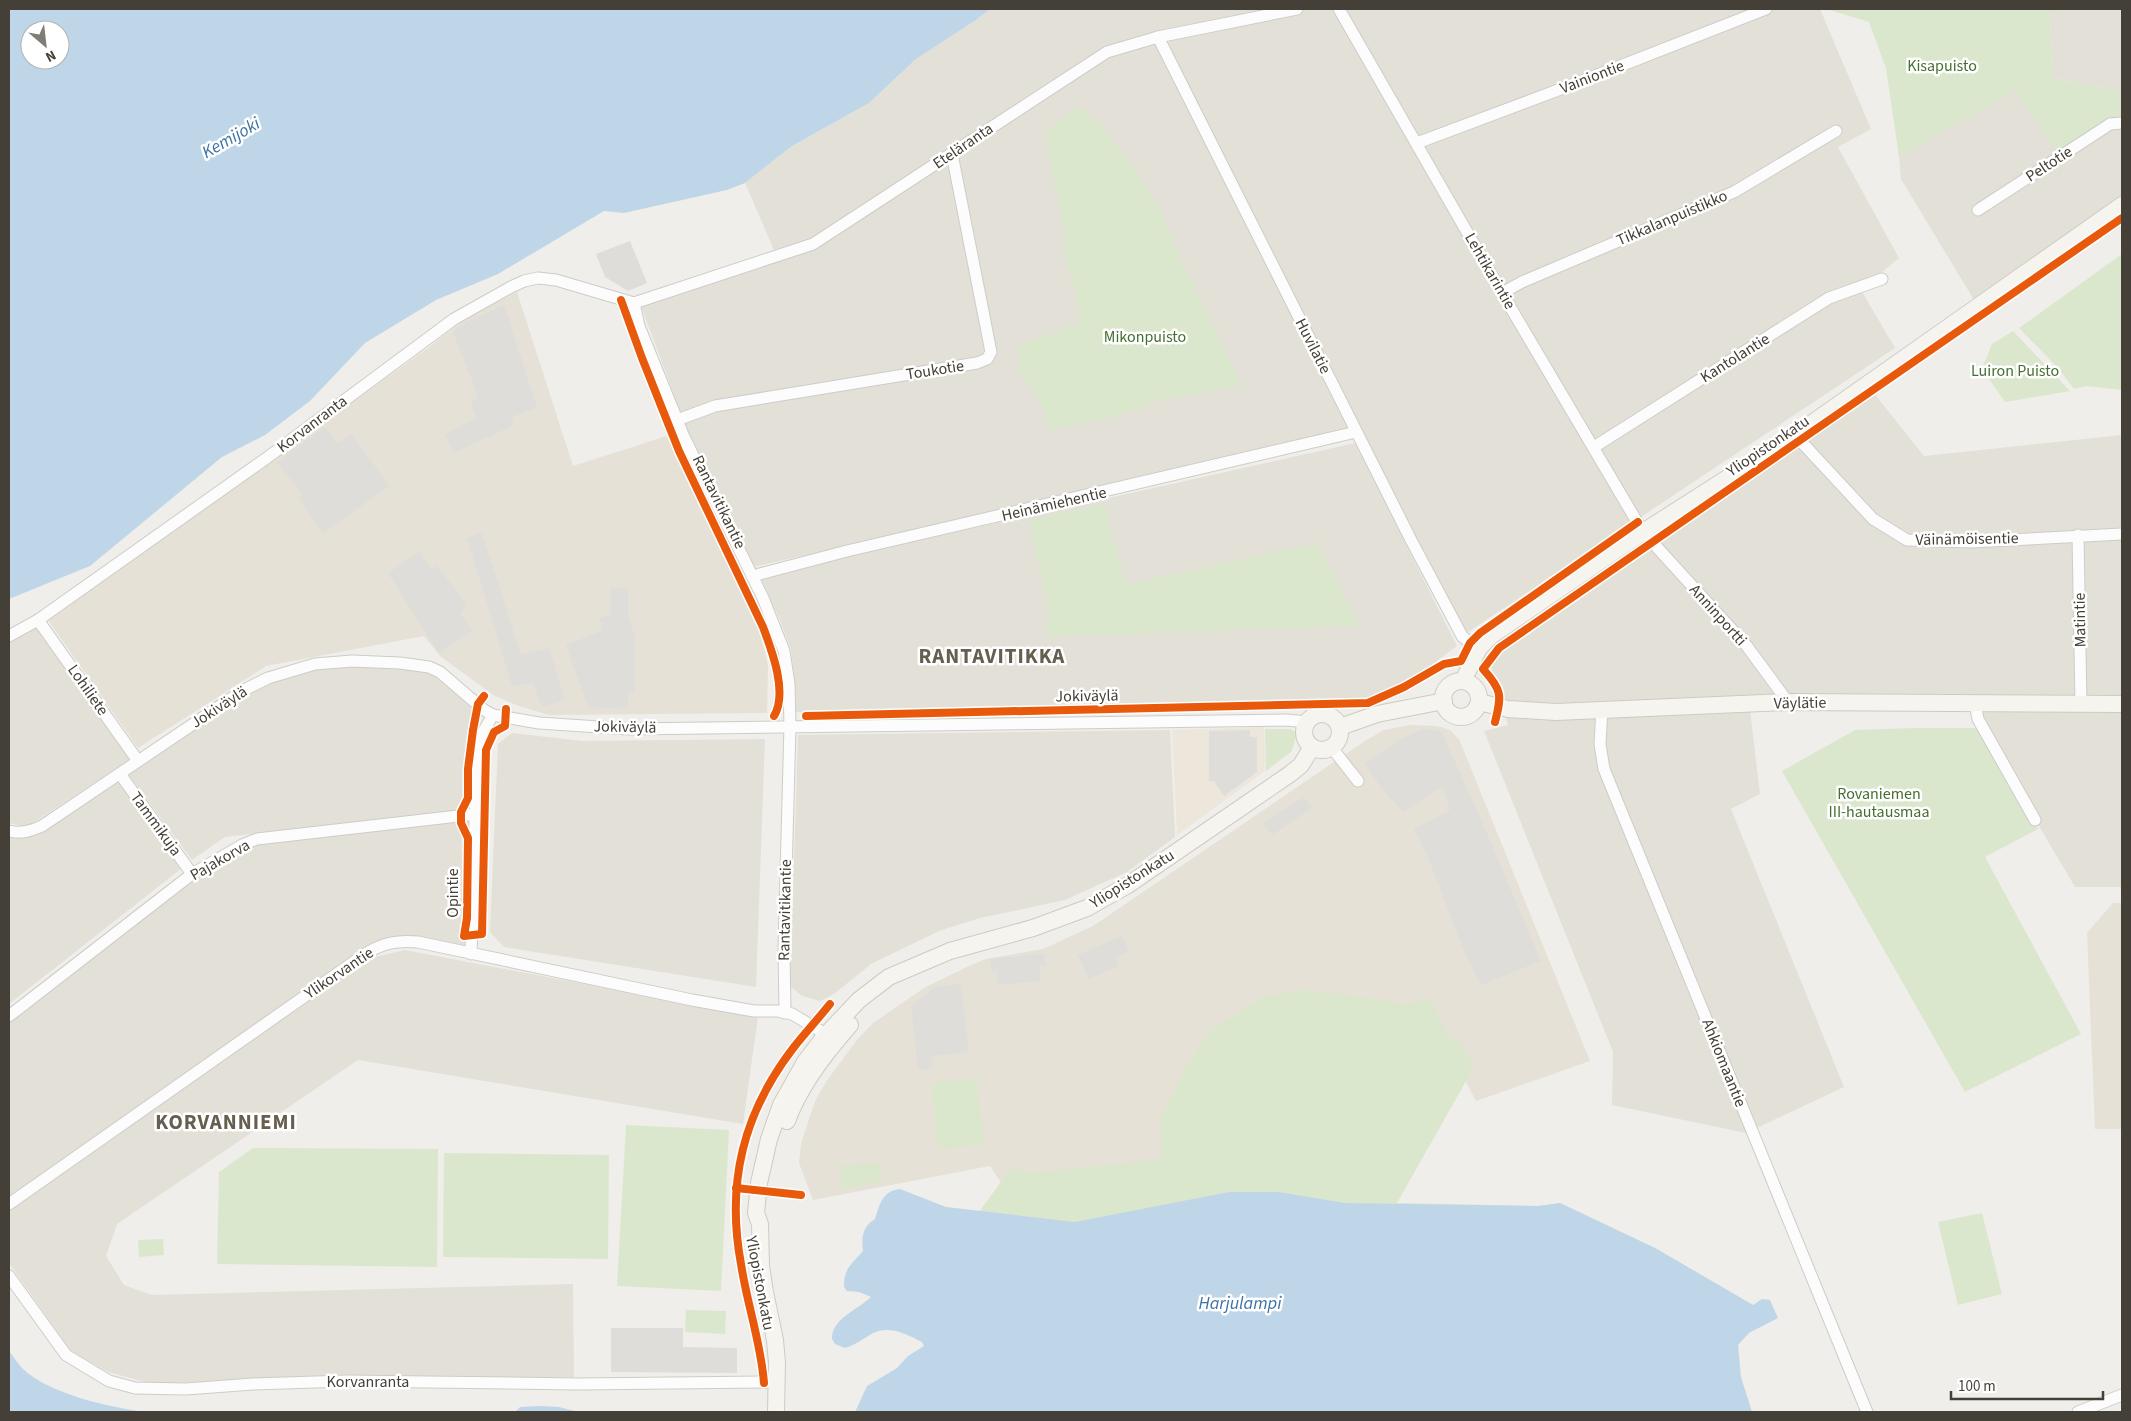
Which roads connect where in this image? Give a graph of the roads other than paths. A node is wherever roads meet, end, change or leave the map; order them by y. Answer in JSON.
{"nodes":[{"id":1,"x":1297,"y":9,"type":"edge"},
{"id":2,"x":1339,"y":9,"type":"edge"},
{"id":3,"x":1766,"y":9,"type":"edge"},
{"id":4,"x":1158,"y":37,"type":"junction"},
{"id":5,"x":2122,"y":123,"type":"edge"},
{"id":6,"x":1836,"y":131,"type":"dead end"},
{"id":7,"x":1417,"y":143,"type":"junction"},
{"id":8,"x":952,"y":154,"type":"junction"},
{"id":9,"x":2122,"y":205,"type":"edge"},
{"id":10,"x":1978,"y":210,"type":"dead end"},
{"id":11,"x":1882,"y":278,"type":"dead end"},
{"id":12,"x":1502,"y":293,"type":"junction"},
{"id":13,"x":634,"y":303,"type":"junction"},
{"id":14,"x":677,"y":420,"type":"junction"},
{"id":15,"x":1356,"y":432,"type":"junction"},
{"id":16,"x":1795,"y":435,"type":"junction"},
{"id":17,"x":1594,"y":447,"type":"junction"},
{"id":18,"x":1643,"y":532,"type":"junction"},
{"id":19,"x":2122,"y":534,"type":"edge"},
{"id":20,"x":2078,"y":535,"type":"junction"},
{"id":21,"x":752,"y":576,"type":"junction"},
{"id":22,"x":38,"y":620,"type":"junction"},
{"id":23,"x":9,"y":636,"type":"edge"},
{"id":24,"x":1479,"y":648,"type":"junction"},
{"id":25,"x":1463,"y":681,"type":"junction"},
{"id":26,"x":1444,"y":701,"type":"junction"},
{"id":27,"x":1479,"y":702,"type":"junction"},
{"id":28,"x":1788,"y":702,"type":"junction"},
{"id":29,"x":1976,"y":703,"type":"junction"},
{"id":30,"x":2081,"y":704,"type":"junction"},
{"id":31,"x":2122,"y":704,"type":"edge"},
{"id":32,"x":1602,"y":708,"type":"junction"},
{"id":33,"x":493,"y":715,"type":"junction"},
{"id":34,"x":1308,"y":722,"type":"junction"},
{"id":35,"x":790,"y":726,"type":"junction"},
{"id":36,"x":1340,"y":728,"type":"junction"},
{"id":37,"x":1312,"y":747,"type":"junction"},
{"id":38,"x":1332,"y":748,"type":"junction"},
{"id":39,"x":138,"y":761,"type":"junction"},
{"id":40,"x":120,"y":774,"type":"junction"},
{"id":41,"x":1358,"y":781,"type":"dead end"},
{"id":42,"x":476,"y":814,"type":"junction"},
{"id":43,"x":2036,"y":820,"type":"dead end"},
{"id":44,"x":9,"y":831,"type":"edge"},
{"id":45,"x":192,"y":874,"type":"junction"},
{"id":46,"x":472,"y":954,"type":"junction"},
{"id":47,"x":786,"y":1012,"type":"junction"},
{"id":48,"x":9,"y":1016,"type":"edge"},
{"id":49,"x":829,"y":1040,"type":"junction"},
{"id":50,"x":9,"y":1204,"type":"edge"},
{"id":51,"x":9,"y":1276,"type":"edge"},
{"id":52,"x":776,"y":1382,"type":"junction"},
{"id":53,"x":2122,"y":1395,"type":"edge"},
{"id":54,"x":776,"y":1412,"type":"edge"},
{"id":55,"x":1868,"y":1412,"type":"edge"},
{"id":56,"x":2078,"y":1412,"type":"edge"}],
"edges":[{"from":1,"to":4,"type":"street","name":"Eteläranta"},
{"from":2,"to":7,"type":"street","name":"Lehtikarintie"},
{"from":3,"to":7,"type":"street","name":"Vainiontie"},
{"from":4,"to":8,"type":"street","name":"Eteläranta"},
{"from":4,"to":15,"type":"street","name":"Huvilatie"},
{"from":5,"to":10,"type":"street","name":"Peltotie"},
{"from":6,"to":12,"type":"street","name":"Tikkalanpuistikko"},
{"from":7,"to":12,"type":"street","name":"Lehtikarintie"},
{"from":8,"to":13,"type":"street","name":"Eteläranta"},
{"from":8,"to":14,"type":"street","name":"Toukotie"},
{"from":9,"to":16,"type":"street"},
{"from":11,"to":17,"type":"street","name":"Kantolantie"},
{"from":12,"to":17,"type":"street","name":"Lehtikarintie"},
{"from":13,"to":14,"type":"street","name":"Rantavitikantie"},
{"from":13,"to":22,"type":"street","name":"Korvanranta"},
{"from":14,"to":21,"type":"street","name":"Rantavitikantie"},
{"from":15,"to":21,"type":"street","name":"Heinämiehentie"},
{"from":15,"to":24,"type":"street","name":"Huvilatie"},
{"from":16,"to":18,"type":"street"},
{"from":16,"to":20,"type":"street","name":"Väinämöisentie"},
{"from":17,"to":18,"type":"street","name":"Lehtikarintie"},
{"from":18,"to":24,"type":"street"},
{"from":18,"to":28,"type":"street","name":"Anninportti"},
{"from":19,"to":20,"type":"street","name":"Väinämöisentie"},
{"from":20,"to":30,"type":"street","name":"Matintie"},
{"from":21,"to":35,"type":"street","name":"Rantavitikantie"},
{"from":22,"to":23,"type":"street","name":"Korvanranta"},
{"from":22,"to":39,"type":"street","name":"Lohiliete"},
{"from":24,"to":25,"type":"street"},
{"from":25,"to":26,"type":"street"},
{"from":25,"to":27,"type":"street"},
{"from":26,"to":27,"type":"street"},
{"from":26,"to":36,"type":"street"},
{"from":27,"to":32,"type":"street","name":"Väylätie"},
{"from":28,"to":29,"type":"street","name":"Väylätie"},
{"from":28,"to":32,"type":"street","name":"Väylätie"},
{"from":29,"to":30,"type":"street","name":"Väylätie"},
{"from":29,"to":43,"type":"street"},
{"from":30,"to":31,"type":"street","name":"Väylätie"},
{"from":32,"to":55,"type":"street","name":"Ahkiomaantie"},
{"from":33,"to":35,"type":"street","name":"Jokiväylä"},
{"from":33,"to":39,"type":"street","name":"Jokiväylä"},
{"from":33,"to":42,"type":"street","name":"Opintie"},
{"from":34,"to":35,"type":"street","name":"Jokiväylä"},
{"from":34,"to":36,"type":"street"},
{"from":34,"to":37,"type":"street"},
{"from":35,"to":47,"type":"street","name":"Rantavitikantie"},
{"from":36,"to":38,"type":"street"},
{"from":37,"to":38,"type":"street"},
{"from":37,"to":49,"type":"street","name":"Yliopistonkatu"},
{"from":38,"to":41,"type":"street"},
{"from":39,"to":40,"type":"street","name":"Jokiväylä"},
{"from":40,"to":44,"type":"street","name":"Jokiväylä"},
{"from":40,"to":45,"type":"street","name":"Tammikuja"},
{"from":42,"to":45,"type":"street","name":"Pajakorva"},
{"from":42,"to":46,"type":"street","name":"Opintie"},
{"from":45,"to":48,"type":"street","name":"Pajakorva"},
{"from":46,"to":47,"type":"street","name":"Ylikorvantie"},
{"from":46,"to":50,"type":"street","name":"Ylikorvantie"},
{"from":47,"to":49,"type":"street"},
{"from":49,"to":52,"type":"street","name":"Yliopistonkatu"},
{"from":51,"to":52,"type":"street","name":"Korvanranta"},
{"from":52,"to":54,"type":"street","name":"Yliopistonkatu"},
{"from":53,"to":56,"type":"street"}]}
